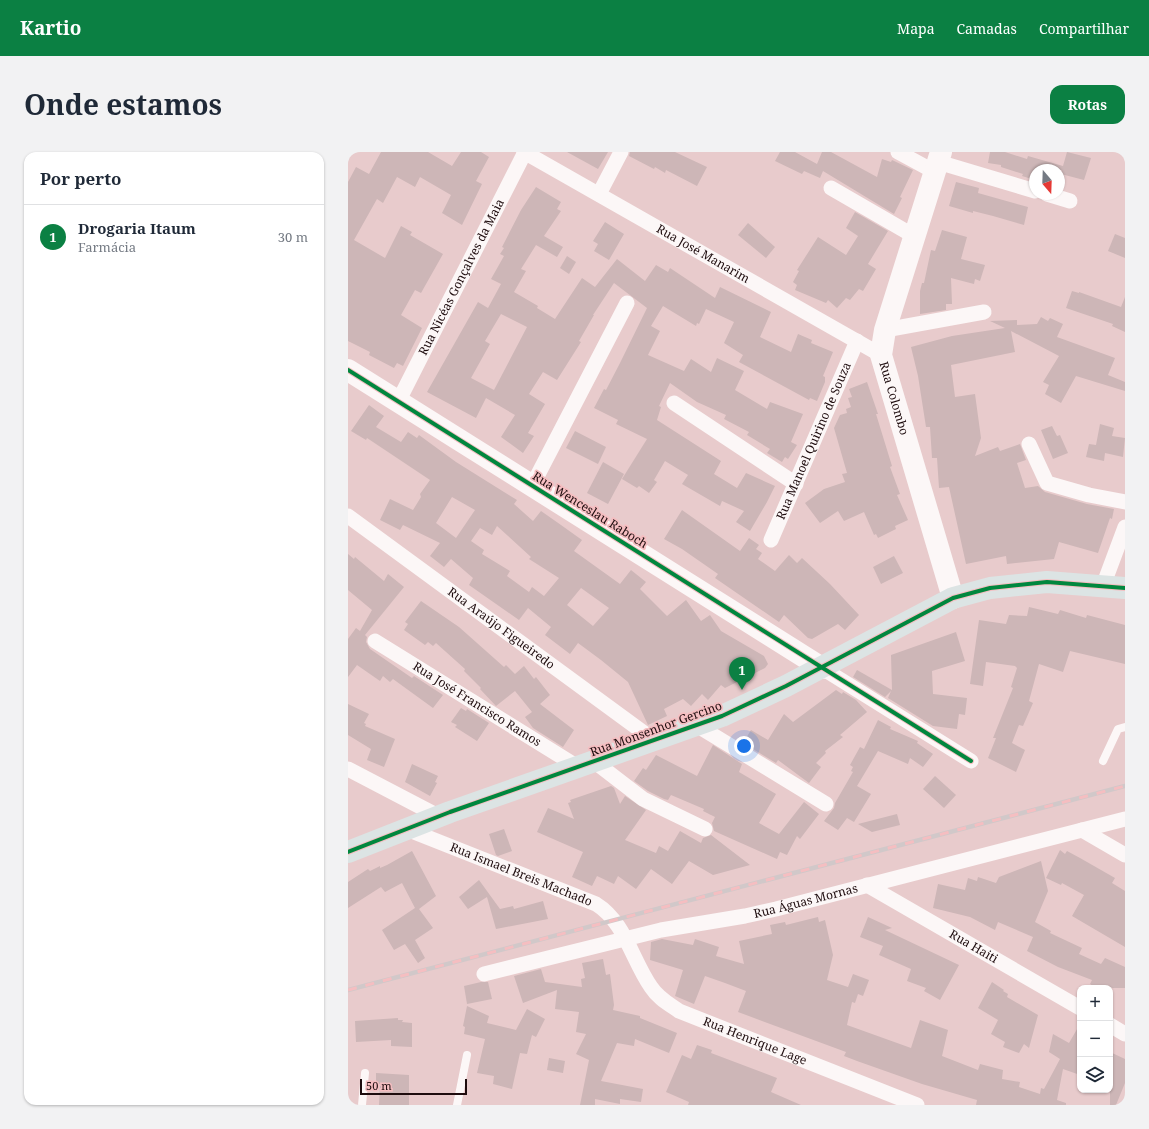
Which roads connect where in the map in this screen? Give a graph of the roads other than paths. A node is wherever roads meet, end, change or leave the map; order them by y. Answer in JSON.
{"nodes":[{"id":1,"x":524,"y":152,"type":"edge"},
{"id":2,"x":621,"y":152,"type":"edge"},
{"id":3,"x":898,"y":152,"type":"edge"},
{"id":4,"x":938,"y":162,"type":"edge"},
{"id":5,"x":831,"y":188,"type":"dead end"},
{"id":6,"x":1029,"y":189,"type":"edge"},
{"id":7,"x":599,"y":194,"type":"junction"},
{"id":8,"x":1065,"y":200,"type":"edge"},
{"id":9,"x":1070,"y":201,"type":"dead end"},
{"id":10,"x":914,"y":236,"type":"junction"},
{"id":11,"x":628,"y":303,"type":"dead end"},
{"id":12,"x":984,"y":312,"type":"dead end"},
{"id":13,"x":885,"y":330,"type":"junction"},
{"id":14,"x":857,"y":341,"type":"junction"},
{"id":15,"x":881,"y":355,"type":"junction"},
{"id":16,"x":348,"y":370,"type":"edge"},
{"id":17,"x":398,"y":402,"type":"junction"},
{"id":18,"x":674,"y":403,"type":"dead end"},
{"id":19,"x":1029,"y":444,"type":"dead end"},
{"id":20,"x":796,"y":484,"type":"junction"},
{"id":21,"x":532,"y":486,"type":"junction"},
{"id":22,"x":1125,"y":502,"type":"edge"},
{"id":23,"x":348,"y":516,"type":"edge"},
{"id":24,"x":1125,"y":527,"type":"edge"},
{"id":25,"x":771,"y":540,"type":"dead end"},
{"id":26,"x":1103,"y":586,"type":"junction"},
{"id":27,"x":1125,"y":588,"type":"edge"},
{"id":28,"x":953,"y":598,"type":"junction"},
{"id":29,"x":375,"y":641,"type":"dead end"},
{"id":30,"x":822,"y":668,"type":"junction"},
{"id":31,"x":698,"y":726,"type":"junction"},
{"id":32,"x":1125,"y":727,"type":"edge"},
{"id":33,"x":655,"y":741,"type":"junction"},
{"id":34,"x":1103,"y":760,"type":"dead end"},
{"id":35,"x":971,"y":761,"type":"dead end"},
{"id":36,"x":587,"y":765,"type":"junction"},
{"id":37,"x":348,"y":769,"type":"edge"},
{"id":38,"x":826,"y":804,"type":"dead end"},
{"id":39,"x":438,"y":816,"type":"junction"},
{"id":40,"x":1125,"y":819,"type":"edge"},
{"id":41,"x":404,"y":828,"type":"junction"},
{"id":42,"x":705,"y":829,"type":"dead end"},
{"id":43,"x":1082,"y":830,"type":"junction"},
{"id":44,"x":348,"y":852,"type":"edge"},
{"id":45,"x":1125,"y":855,"type":"edge"},
{"id":46,"x":867,"y":885,"type":"junction"},
{"id":47,"x":625,"y":938,"type":"junction"},
{"id":48,"x":484,"y":974,"type":"dead end"},
{"id":49,"x":1077,"y":1006,"type":"edge"},
{"id":50,"x":1113,"y":1027,"type":"edge"},
{"id":51,"x":1125,"y":1034,"type":"edge"},
{"id":52,"x":466,"y":1055,"type":"dead end"},
{"id":53,"x":365,"y":1073,"type":"dead end"},
{"id":54,"x":362,"y":1105,"type":"edge"},
{"id":55,"x":457,"y":1105,"type":"edge"},
{"id":56,"x":917,"y":1105,"type":"edge"}],
"edges":[{"from":1,"to":7,"type":"street","name":"Rua José Manarim"},
{"from":1,"to":17,"type":"street","name":"Rua Nicéas Gonçalves da Maia"},
{"from":2,"to":7,"type":"street"},
{"from":3,"to":4,"type":"street"},
{"from":4,"to":6,"type":"street"},
{"from":4,"to":10,"type":"street","name":"Rua Colombo"},
{"from":5,"to":10,"type":"street"},
{"from":7,"to":14,"type":"street","name":"Rua José Manarim"},
{"from":8,"to":9,"type":"street"},
{"from":10,"to":13,"type":"street","name":"Rua Colombo"},
{"from":11,"to":21,"type":"street"},
{"from":12,"to":13,"type":"street"},
{"from":13,"to":15,"type":"street","name":"Rua Colombo"},
{"from":14,"to":15,"type":"street","name":"Rua José Manarim"},
{"from":14,"to":20,"type":"street","name":"Rua Manoel Quirino de Souza"},
{"from":15,"to":28,"type":"street","name":"Rua Colombo"},
{"from":16,"to":17,"type":"street","name":"Rua Wenceslau Raboch"},
{"from":17,"to":21,"type":"street","name":"Rua Wenceslau Raboch"},
{"from":18,"to":20,"type":"street"},
{"from":19,"to":22,"type":"street"},
{"from":20,"to":25,"type":"street","name":"Rua Manoel Quirino de Souza"},
{"from":21,"to":30,"type":"street","name":"Rua Wenceslau Raboch"},
{"from":23,"to":33,"type":"street","name":"Rua Araújo Figueiredo"},
{"from":24,"to":26,"type":"street"},
{"from":26,"to":27,"type":"main road","name":"Rua Monsenhor Gercino"},
{"from":26,"to":28,"type":"main road","name":"Rua Monsenhor Gercino"},
{"from":28,"to":30,"type":"main road","name":"Rua Monsenhor Gercino"},
{"from":29,"to":36,"type":"street","name":"Rua José Francisco Ramos"},
{"from":30,"to":31,"type":"main road","name":"Rua Monsenhor Gercino"},
{"from":30,"to":35,"type":"street"},
{"from":31,"to":33,"type":"main road","name":"Rua Monsenhor Gercino"},
{"from":31,"to":38,"type":"street"},
{"from":32,"to":34,"type":"lane"},
{"from":33,"to":36,"type":"main road","name":"Rua Monsenhor Gercino"},
{"from":36,"to":39,"type":"main road","name":"Rua Monsenhor Gercino"},
{"from":36,"to":42,"type":"street","name":"Rua José Francisco Ramos"},
{"from":37,"to":39,"type":"street"},
{"from":39,"to":41,"type":"main road","name":"Rua Monsenhor Gercino"},
{"from":40,"to":43,"type":"street","name":"Rua Águas Mornas"},
{"from":41,"to":44,"type":"main road","name":"Rua Monsenhor Gercino"},
{"from":41,"to":47,"type":"street","name":"Rua Ismael Breis Machado"},
{"from":43,"to":45,"type":"street"},
{"from":43,"to":46,"type":"street","name":"Rua Águas Mornas"},
{"from":46,"to":47,"type":"street","name":"Rua Águas Mornas"},
{"from":46,"to":49,"type":"street","name":"Rua Haiti"},
{"from":47,"to":48,"type":"street","name":"Rua Águas Mornas"},
{"from":47,"to":56,"type":"street","name":"Rua Henrique Lage"},
{"from":50,"to":51,"type":"street"},
{"from":52,"to":55,"type":"lane"},
{"from":53,"to":54,"type":"lane"}]}
